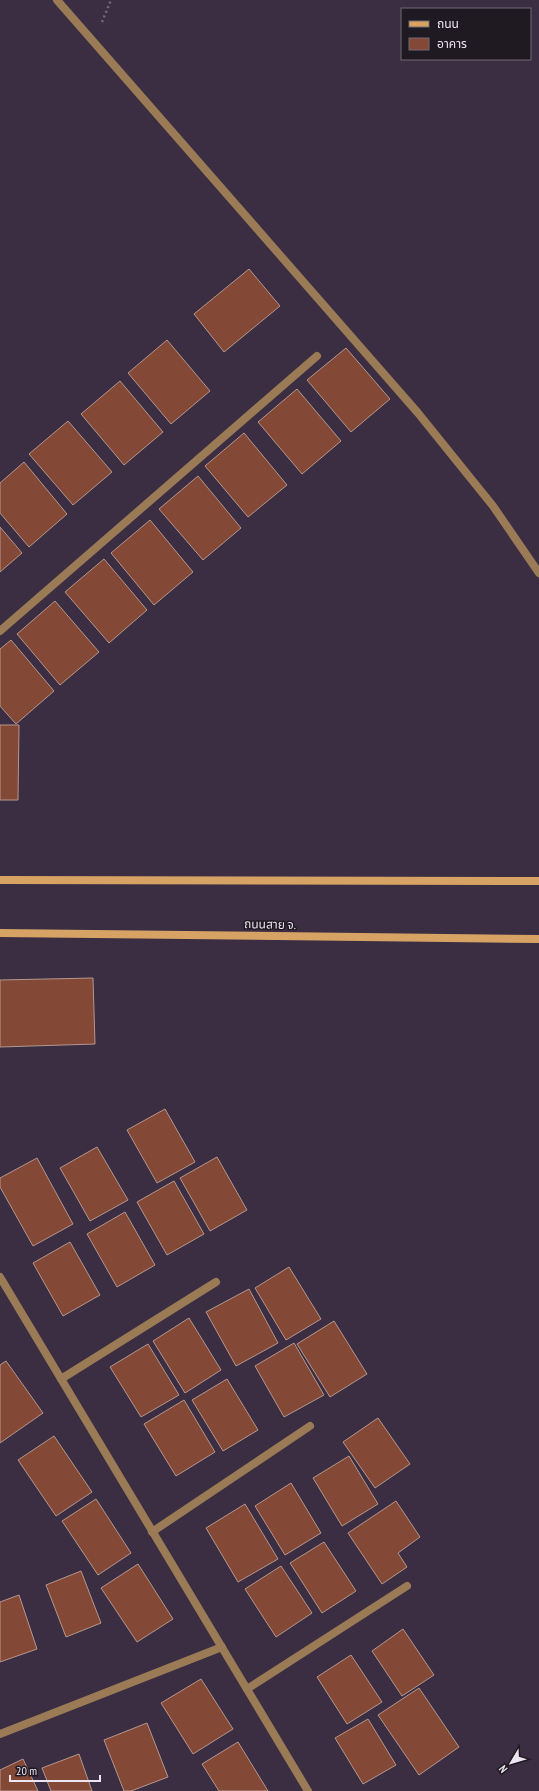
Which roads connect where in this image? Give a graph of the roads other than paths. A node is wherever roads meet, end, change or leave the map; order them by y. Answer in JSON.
{"nodes":[{"id":1,"x":57,"y":0,"type":"edge"},
{"id":2,"x":317,"y":356,"type":"dead end"},
{"id":3,"x":539,"y":573,"type":"edge"},
{"id":4,"x":0,"y":631,"type":"edge"},
{"id":5,"x":0,"y":880,"type":"edge"},
{"id":6,"x":539,"y":881,"type":"edge"},
{"id":7,"x":0,"y":933,"type":"edge"},
{"id":8,"x":539,"y":938,"type":"edge"},
{"id":9,"x":0,"y":1277,"type":"edge"},
{"id":10,"x":216,"y":1282,"type":"dead end"},
{"id":11,"x":61,"y":1379,"type":"junction"},
{"id":12,"x":310,"y":1426,"type":"dead end"},
{"id":13,"x":152,"y":1532,"type":"junction"},
{"id":14,"x":407,"y":1586,"type":"dead end"},
{"id":15,"x":222,"y":1647,"type":"junction"},
{"id":16,"x":247,"y":1688,"type":"junction"},
{"id":17,"x":0,"y":1734,"type":"edge"},
{"id":18,"x":308,"y":1791,"type":"edge"}],
"edges":[{"from":1,"to":3,"type":"street"},
{"from":2,"to":4,"type":"street"},
{"from":5,"to":6,"type":"main road"},
{"from":7,"to":8,"type":"main road","name":"ถนนสาย จ."},
{"from":9,"to":11,"type":"street"},
{"from":10,"to":11,"type":"street"},
{"from":11,"to":13,"type":"street"},
{"from":12,"to":13,"type":"street"},
{"from":13,"to":15,"type":"street"},
{"from":14,"to":16,"type":"street"},
{"from":15,"to":16,"type":"street"},
{"from":15,"to":17,"type":"street"},
{"from":16,"to":18,"type":"street"}]}
